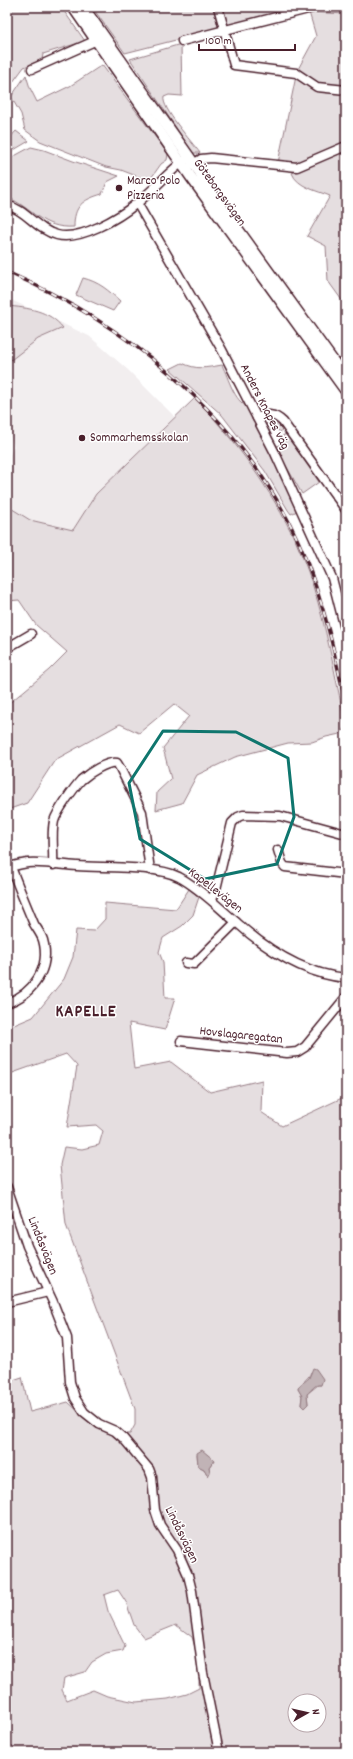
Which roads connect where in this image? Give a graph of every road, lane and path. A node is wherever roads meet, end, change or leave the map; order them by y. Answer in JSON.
{"nodes":[{"id":1,"x":73,"y":7,"type":"edge"},
{"id":2,"x":82,"y":7,"type":"edge"},
{"id":3,"x":218,"y":7,"type":"edge"},
{"id":4,"x":316,"y":7,"type":"edge"},
{"id":5,"x":224,"y":31,"type":"junction"},
{"id":6,"x":97,"y":40,"type":"junction"},
{"id":7,"x":182,"y":41,"type":"dead end"},
{"id":8,"x":32,"y":69,"type":"dead end"},
{"id":9,"x":346,"y":90,"type":"edge"},
{"id":10,"x":346,"y":146,"type":"edge"},
{"id":11,"x":187,"y":163,"type":"junction"},
{"id":12,"x":137,"y":203,"type":"junction"},
{"id":13,"x":7,"y":206,"type":"edge"},
{"id":14,"x":346,"y":379,"type":"edge"},
{"id":15,"x":346,"y":391,"type":"edge"},
{"id":16,"x":257,"y":418,"type":"junction"},
{"id":17,"x":346,"y":510,"type":"edge"},
{"id":18,"x":346,"y":630,"type":"edge"},
{"id":19,"x":32,"y":634,"type":"dead end"},
{"id":20,"x":7,"y":648,"type":"edge"},
{"id":21,"x":346,"y":834,"type":"edge"},
{"id":22,"x":278,"y":850,"type":"dead end"},
{"id":23,"x":54,"y":865,"type":"junction"},
{"id":24,"x":9,"y":867,"type":"edge"},
{"id":25,"x":150,"y":870,"type":"junction"},
{"id":26,"x":346,"y":874,"type":"edge"},
{"id":27,"x":212,"y":900,"type":"junction"},
{"id":28,"x":236,"y":922,"type":"junction"},
{"id":29,"x":186,"y":963,"type":"dead end"},
{"id":30,"x":346,"y":978,"type":"edge"},
{"id":31,"x":346,"y":997,"type":"edge"},
{"id":32,"x":7,"y":1003,"type":"edge"},
{"id":33,"x":181,"y":1041,"type":"dead end"},
{"id":34,"x":7,"y":1187,"type":"edge"},
{"id":35,"x":11,"y":1210,"type":"edge"},
{"id":36,"x":48,"y":1292,"type":"junction"},
{"id":37,"x":7,"y":1302,"type":"edge"},
{"id":38,"x":219,"y":1752,"type":"edge"}],
"edges":[{"from":1,"to":6,"type":"main road","name":"Göteborgsvägen"},
{"from":2,"to":11,"type":"main road","name":"Göteborgsvägen"},
{"from":3,"to":5,"type":"street"},
{"from":4,"to":5,"type":"street"},
{"from":5,"to":7,"type":"street"},
{"from":5,"to":9,"type":"street"},
{"from":6,"to":8,"type":"street"},
{"from":6,"to":11,"type":"main road","name":"Göteborgsvägen"},
{"from":10,"to":11,"type":"street"},
{"from":11,"to":12,"type":"street"},
{"from":11,"to":14,"type":"main road","name":"Göteborgsvägen"},
{"from":11,"to":15,"type":"main road","name":"Göteborgsvägen"},
{"from":12,"to":13,"type":"street"},
{"from":12,"to":16,"type":"street","name":"Anders Knapes väg"},
{"from":16,"to":17,"type":"street"},
{"from":16,"to":18,"type":"street","name":"Anders Knapes väg"},
{"from":19,"to":20,"type":"street"},
{"from":21,"to":27,"type":"street"},
{"from":22,"to":26,"type":"street"},
{"from":23,"to":24,"type":"street","name":"Kapellevägen"},
{"from":23,"to":25,"type":"street","name":"Kapellevägen"},
{"from":23,"to":25,"type":"street"},
{"from":24,"to":32,"type":"street"},
{"from":25,"to":27,"type":"street","name":"Kapellevägen"},
{"from":27,"to":28,"type":"street","name":"Kapellevägen"},
{"from":28,"to":29,"type":"street"},
{"from":28,"to":30,"type":"street","name":"Kapellevägen"},
{"from":31,"to":33,"type":"street","name":"Hovslagaregatan"},
{"from":34,"to":35,"type":"street","name":"Lindåsvägen"},
{"from":35,"to":36,"type":"street","name":"Lindåsvägen"},
{"from":36,"to":37,"type":"street","name":"Lindåsvägen"},
{"from":36,"to":38,"type":"street","name":"Lindåsvägen"}]}
